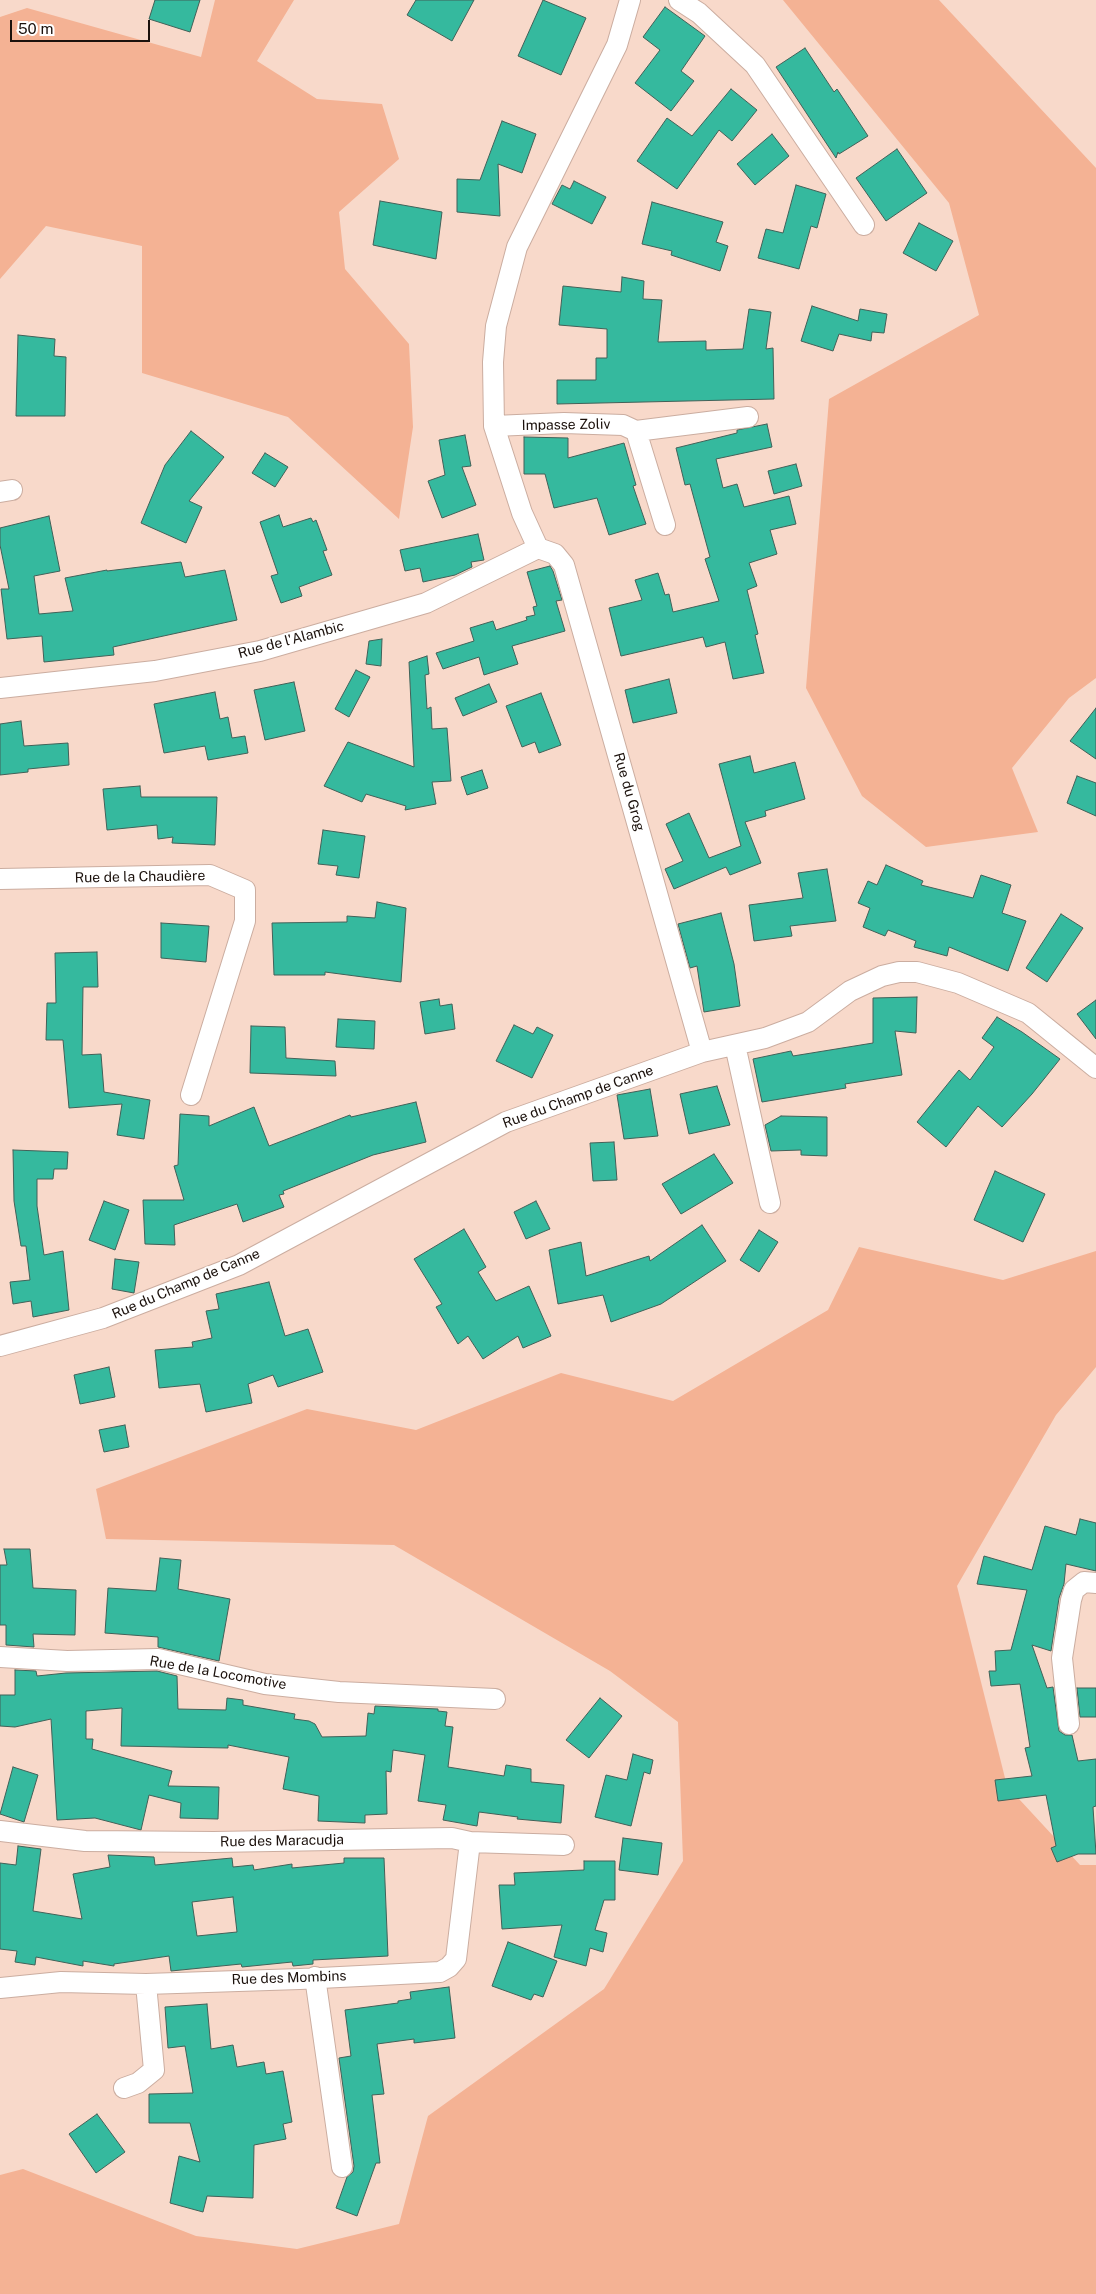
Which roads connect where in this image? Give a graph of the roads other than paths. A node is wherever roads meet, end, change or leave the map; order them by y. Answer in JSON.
{"nodes":[{"id":1,"x":630,"y":0,"type":"edge"},
{"id":2,"x":679,"y":0,"type":"edge"},
{"id":3,"x":864,"y":225,"type":"dead end"},
{"id":4,"x":748,"y":417,"type":"dead end"},
{"id":5,"x":494,"y":426,"type":"junction"},
{"id":6,"x":636,"y":432,"type":"junction"},
{"id":7,"x":665,"y":525,"type":"dead end"},
{"id":8,"x":538,"y":548,"type":"junction"},
{"id":9,"x":0,"y":688,"type":"edge"},
{"id":10,"x":0,"y":879,"type":"edge"},
{"id":11,"x":735,"y":1045,"type":"junction"},
{"id":12,"x":702,"y":1052,"type":"junction"},
{"id":13,"x":1096,"y":1068,"type":"edge"},
{"id":14,"x":191,"y":1095,"type":"dead end"},
{"id":15,"x":770,"y":1202,"type":"dead end"},
{"id":16,"x":0,"y":1346,"type":"edge"},
{"id":17,"x":1096,"y":1584,"type":"edge"},
{"id":18,"x":0,"y":1657,"type":"edge"},
{"id":19,"x":495,"y":1699,"type":"dead end"},
{"id":20,"x":1068,"y":1724,"type":"dead end"},
{"id":21,"x":0,"y":1831,"type":"edge"},
{"id":22,"x":470,"y":1842,"type":"junction"},
{"id":23,"x":564,"y":1845,"type":"dead end"},
{"id":24,"x":315,"y":1978,"type":"junction"},
{"id":25,"x":146,"y":1984,"type":"junction"},
{"id":26,"x":0,"y":1988,"type":"edge"},
{"id":27,"x":124,"y":2088,"type":"dead end"},
{"id":28,"x":342,"y":2167,"type":"dead end"}],
"edges":[{"from":1,"to":5,"type":"street"},
{"from":2,"to":3,"type":"street"},
{"from":4,"to":6,"type":"street","name":"Impasse Zoliv"},
{"from":5,"to":6,"type":"street","name":"Impasse Zoliv"},
{"from":5,"to":8,"type":"street"},
{"from":6,"to":7,"type":"street"},
{"from":8,"to":9,"type":"street","name":"Rue de l'Alambic"},
{"from":8,"to":12,"type":"street","name":"Rue du Grog"},
{"from":10,"to":14,"type":"street","name":"Rue de la Chaudière"},
{"from":11,"to":12,"type":"street","name":"Rue du Champ de Canne"},
{"from":11,"to":13,"type":"street","name":"Rue du Champ de Canne"},
{"from":11,"to":15,"type":"street"},
{"from":12,"to":16,"type":"street","name":"Rue du Champ de Canne"},
{"from":17,"to":20,"type":"street"},
{"from":18,"to":19,"type":"street","name":"Rue de la Locomotive"},
{"from":21,"to":22,"type":"street","name":"Rue des Maracudja"},
{"from":22,"to":23,"type":"street","name":"Rue des Maracudja"},
{"from":22,"to":24,"type":"street","name":"Rue des Mombins"},
{"from":24,"to":25,"type":"street","name":"Rue des Mombins"},
{"from":24,"to":28,"type":"street"},
{"from":25,"to":26,"type":"street","name":"Rue des Mombins"},
{"from":25,"to":27,"type":"street"}]}
